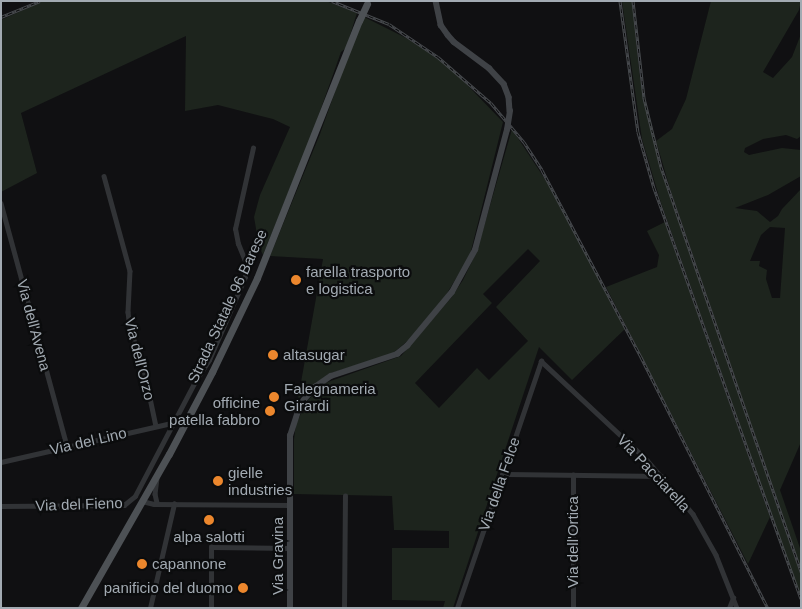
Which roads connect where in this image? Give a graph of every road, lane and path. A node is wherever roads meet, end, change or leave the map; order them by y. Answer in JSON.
{"nodes":[{"id":1,"x":436,"y":1,"type":"edge"},
{"id":2,"x":367,"y":2,"type":"edge"},
{"id":3,"x":253,"y":148,"type":"dead end"},
{"id":4,"x":104,"y":176,"type":"dead end"},
{"id":5,"x":1,"y":203,"type":"edge"},
{"id":6,"x":541,"y":361,"type":"joint"},
{"id":7,"x":176,"y":422,"type":"junction"},
{"id":8,"x":156,"y":426,"type":"junction"},
{"id":9,"x":68,"y":446,"type":"junction"},
{"id":10,"x":1,"y":462,"type":"edge"},
{"id":11,"x":502,"y":474,"type":"junction"},
{"id":12,"x":157,"y":475,"type":"junction"},
{"id":13,"x":573,"y":476,"type":"junction"},
{"id":14,"x":661,"y":476,"type":"junction"},
{"id":15,"x":144,"y":480,"type":"junction"},
{"id":16,"x":151,"y":485,"type":"junction"},
{"id":17,"x":345,"y":496,"type":"dead end"},
{"id":18,"x":144,"y":498,"type":"junction"},
{"id":19,"x":156,"y":501,"type":"junction"},
{"id":20,"x":174,"y":504,"type":"junction"},
{"id":21,"x":290,"y":505,"type":"junction"},
{"id":22,"x":1,"y":506,"type":"edge"},
{"id":23,"x":290,"y":548,"type":"junction"},
{"id":24,"x":733,"y":598,"type":"junction"},
{"id":25,"x":81,"y":608,"type":"edge"},
{"id":26,"x":150,"y":608,"type":"edge"},
{"id":27,"x":211,"y":608,"type":"edge"},
{"id":28,"x":290,"y":608,"type":"edge"},
{"id":29,"x":344,"y":608,"type":"edge"},
{"id":30,"x":457,"y":608,"type":"edge"},
{"id":31,"x":572,"y":608,"type":"edge"},
{"id":32,"x":729,"y":608,"type":"edge"},
{"id":33,"x":737,"y":608,"type":"edge"}],
"edges":[{"from":1,"to":21,"type":"main road","name":"Via Gravina","bridge":true},
{"from":2,"to":12,"type":"main road","name":"Strada Statale 96 Barese","bridge":true},
{"from":3,"to":7,"type":"street"},
{"from":4,"to":8,"type":"street","name":"Via dell'Orzo"},
{"from":5,"to":9,"type":"street","name":"Via dell'Avena"},
{"from":6,"to":11,"type":"street","name":"Via della Felce"},
{"from":6,"to":14,"type":"street","name":"Via Pacciarella"},
{"from":7,"to":8,"type":"street","name":"Via del Lino"},
{"from":7,"to":15,"type":"street"},
{"from":8,"to":9,"type":"street","name":"Via del Lino"},
{"from":9,"to":10,"type":"street","name":"Via del Lino"},
{"from":11,"to":13,"type":"street"},
{"from":11,"to":30,"type":"street","name":"Via della Felce"},
{"from":12,"to":16,"type":"main road","name":"Strada Statale 96 Barese"},
{"from":12,"to":19,"type":"street"},
{"from":13,"to":14,"type":"street"},
{"from":13,"to":31,"type":"street","name":"Via dell'Ortica"},
{"from":14,"to":24,"type":"street","name":"Via Pacciarella"},
{"from":15,"to":16,"type":"street"},
{"from":15,"to":22,"type":"street","name":"Via del Fieno"},
{"from":16,"to":18,"type":"main road","name":"Strada Statale 96 Barese"},
{"from":17,"to":29,"type":"street"},
{"from":18,"to":19,"type":"street"},
{"from":18,"to":19,"type":"street"},
{"from":18,"to":25,"type":"main road","name":"Strada Statale 96 Barese"},
{"from":19,"to":20,"type":"street"},
{"from":20,"to":21,"type":"street"},
{"from":20,"to":26,"type":"street"},
{"from":21,"to":23,"type":"main road","name":"Via Gravina"},
{"from":23,"to":27,"type":"street"},
{"from":23,"to":28,"type":"main road","name":"Via Gravina"},
{"from":24,"to":32,"type":"street"},
{"from":24,"to":33,"type":"street","name":"Via Pacciarella"}]}
